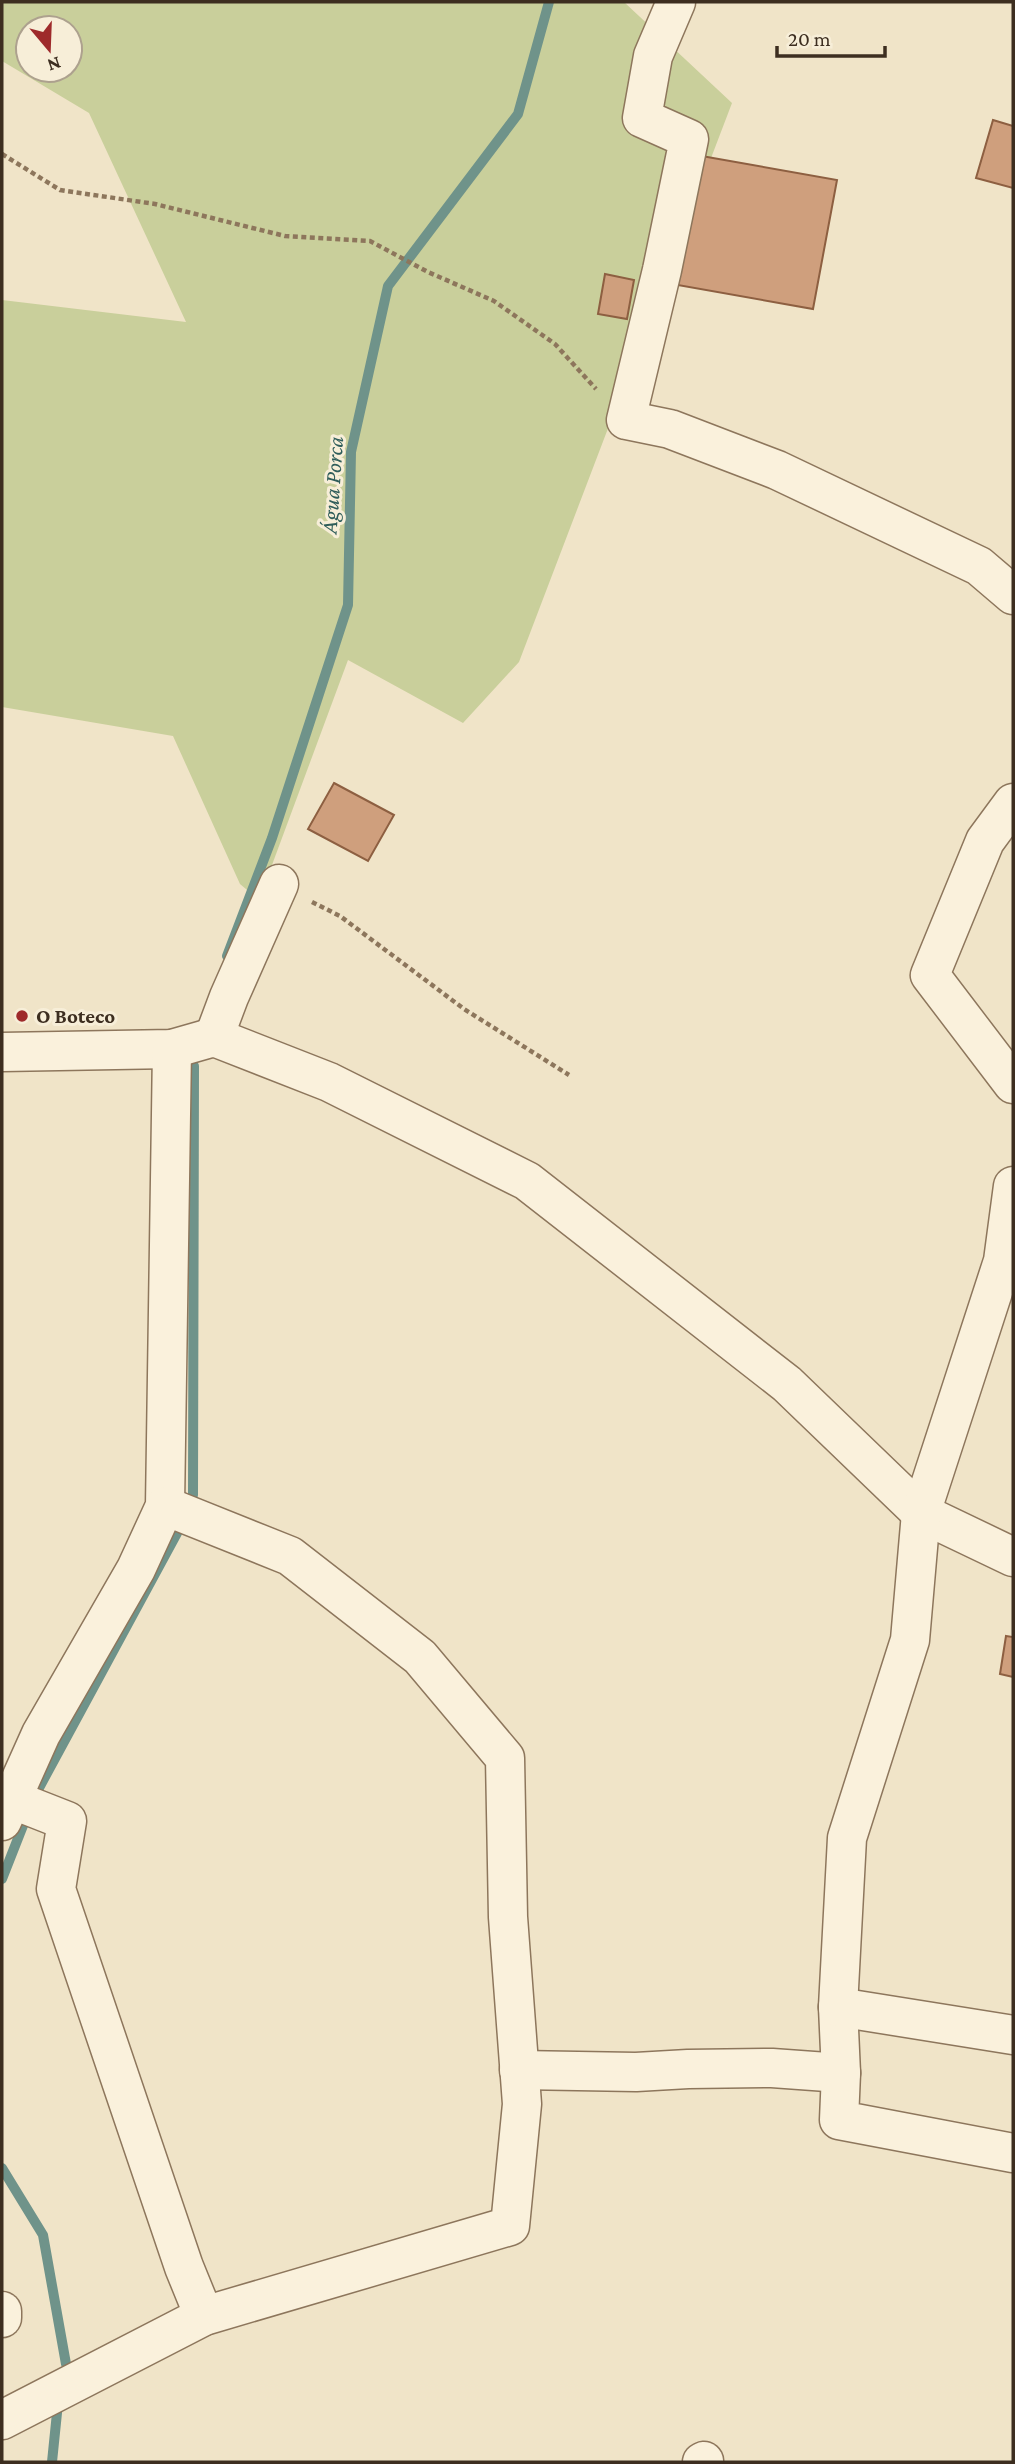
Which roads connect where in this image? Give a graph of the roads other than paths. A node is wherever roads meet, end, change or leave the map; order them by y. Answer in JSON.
{"nodes":[{"id":1,"x":676,"y":2,"type":"edge"},
{"id":2,"x":1013,"y":595,"type":"edge"},
{"id":3,"x":1013,"y":803,"type":"edge"},
{"id":4,"x":279,"y":884,"type":"road end"},
{"id":5,"x":214,"y":1037,"type":"junction"},
{"id":6,"x":172,"y":1049,"type":"junction"},
{"id":7,"x":2,"y":1052,"type":"edge"},
{"id":8,"x":1013,"y":1084,"type":"edge"},
{"id":9,"x":1013,"y":1186,"type":"edge"},
{"id":10,"x":164,"y":1506,"type":"junction"},
{"id":11,"x":921,"y":1513,"type":"junction"},
{"id":12,"x":1013,"y":1557,"type":"edge"},
{"id":13,"x":6,"y":1810,"type":"edge"},
{"id":14,"x":838,"y":2007,"type":"junction"},
{"id":15,"x":1013,"y":2035,"type":"edge"},
{"id":16,"x":519,"y":2070,"type":"junction"},
{"id":17,"x":841,"y":2073,"type":"junction"},
{"id":18,"x":1013,"y":2153,"type":"edge"},
{"id":19,"x":204,"y":2316,"type":"junction"},
{"id":20,"x":2,"y":2420,"type":"edge"}],
"edges":[{"from":1,"to":2,"type":"street"},
{"from":3,"to":8,"type":"street"},
{"from":4,"to":5,"type":"street"},
{"from":5,"to":6,"type":"street"},
{"from":5,"to":11,"type":"street"},
{"from":6,"to":7,"type":"street"},
{"from":6,"to":10,"type":"street"},
{"from":9,"to":11,"type":"street"},
{"from":10,"to":13,"type":"street"},
{"from":10,"to":16,"type":"street"},
{"from":11,"to":12,"type":"street"},
{"from":11,"to":14,"type":"street"},
{"from":13,"to":19,"type":"street"},
{"from":14,"to":15,"type":"street"},
{"from":14,"to":17,"type":"street"},
{"from":16,"to":17,"type":"street"},
{"from":16,"to":19,"type":"street"},
{"from":17,"to":18,"type":"street"},
{"from":19,"to":20,"type":"street"}]}
